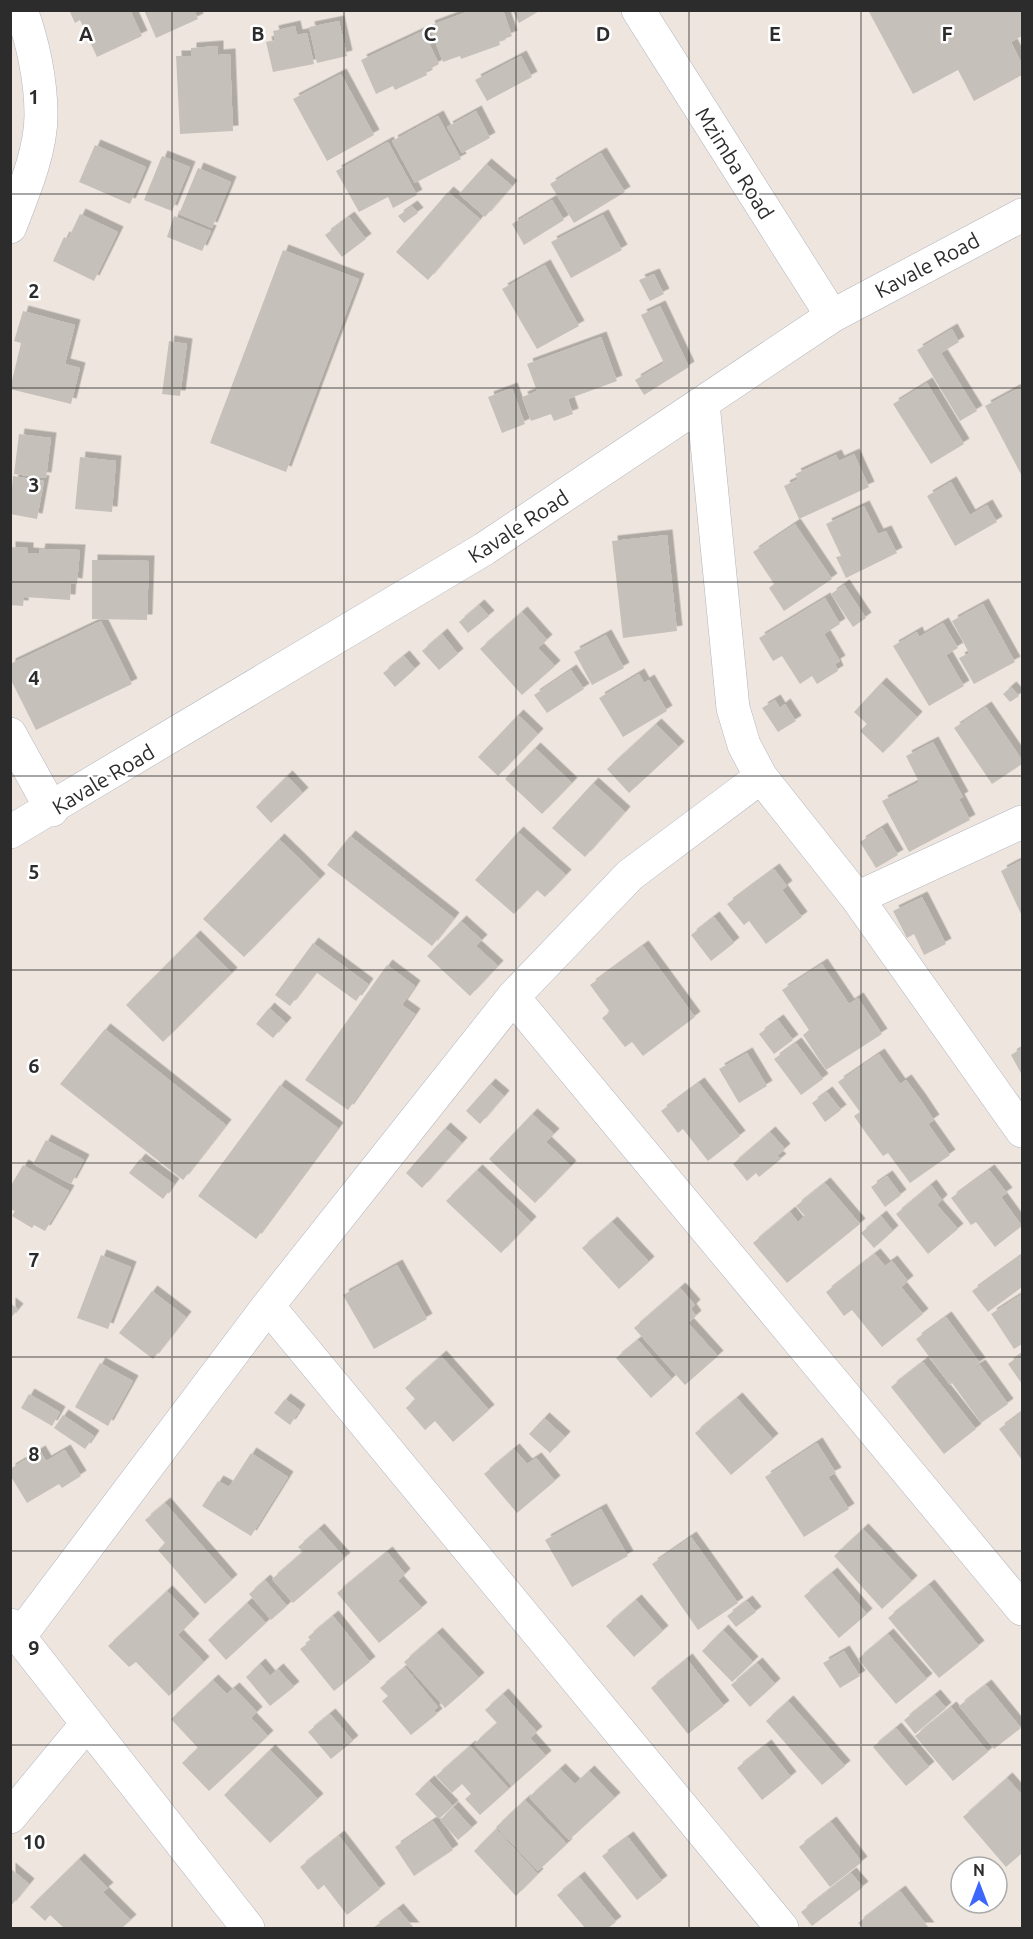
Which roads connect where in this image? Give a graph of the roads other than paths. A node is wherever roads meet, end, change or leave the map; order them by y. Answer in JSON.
{"nodes":[{"id":1,"x":21,"y":10,"type":"edge"},
{"id":2,"x":638,"y":10,"type":"edge"},
{"id":3,"x":1023,"y":215,"type":"edge"},
{"id":4,"x":10,"y":227,"type":"edge"},
{"id":5,"x":832,"y":316,"type":"junction"},
{"id":6,"x":703,"y":403,"type":"junction"},
{"id":7,"x":10,"y":734,"type":"edge"},
{"id":8,"x":761,"y":777,"type":"junction"},
{"id":9,"x":52,"y":810,"type":"junction"},
{"id":10,"x":1023,"y":822,"type":"edge"},
{"id":11,"x":10,"y":832,"type":"edge"},
{"id":12,"x":857,"y":898,"type":"junction"},
{"id":13,"x":513,"y":996,"type":"junction"},
{"id":14,"x":1023,"y":1131,"type":"edge"},
{"id":15,"x":268,"y":1306,"type":"junction"},
{"id":16,"x":1023,"y":1608,"type":"edge"},
{"id":17,"x":15,"y":1631,"type":"edge"},
{"id":18,"x":86,"y":1725,"type":"junction"},
{"id":19,"x":10,"y":1817,"type":"edge"},
{"id":20,"x":248,"y":1929,"type":"edge"},
{"id":21,"x":782,"y":1929,"type":"edge"}],
"edges":[{"from":1,"to":4,"type":"street"},
{"from":2,"to":5,"type":"street","name":"Mzimba Road"},
{"from":3,"to":5,"type":"street","name":"Kavale Road"},
{"from":5,"to":6,"type":"street","name":"Kavale Road"},
{"from":6,"to":8,"type":"street"},
{"from":6,"to":9,"type":"street","name":"Kavale Road"},
{"from":7,"to":9,"type":"street"},
{"from":8,"to":12,"type":"street"},
{"from":8,"to":13,"type":"street"},
{"from":9,"to":11,"type":"street","name":"Kavale Road"},
{"from":10,"to":12,"type":"street"},
{"from":12,"to":14,"type":"street"},
{"from":13,"to":15,"type":"street"},
{"from":13,"to":16,"type":"street"},
{"from":15,"to":17,"type":"street"},
{"from":15,"to":21,"type":"street"},
{"from":17,"to":18,"type":"street"},
{"from":18,"to":19,"type":"street"},
{"from":18,"to":20,"type":"street"}]}
